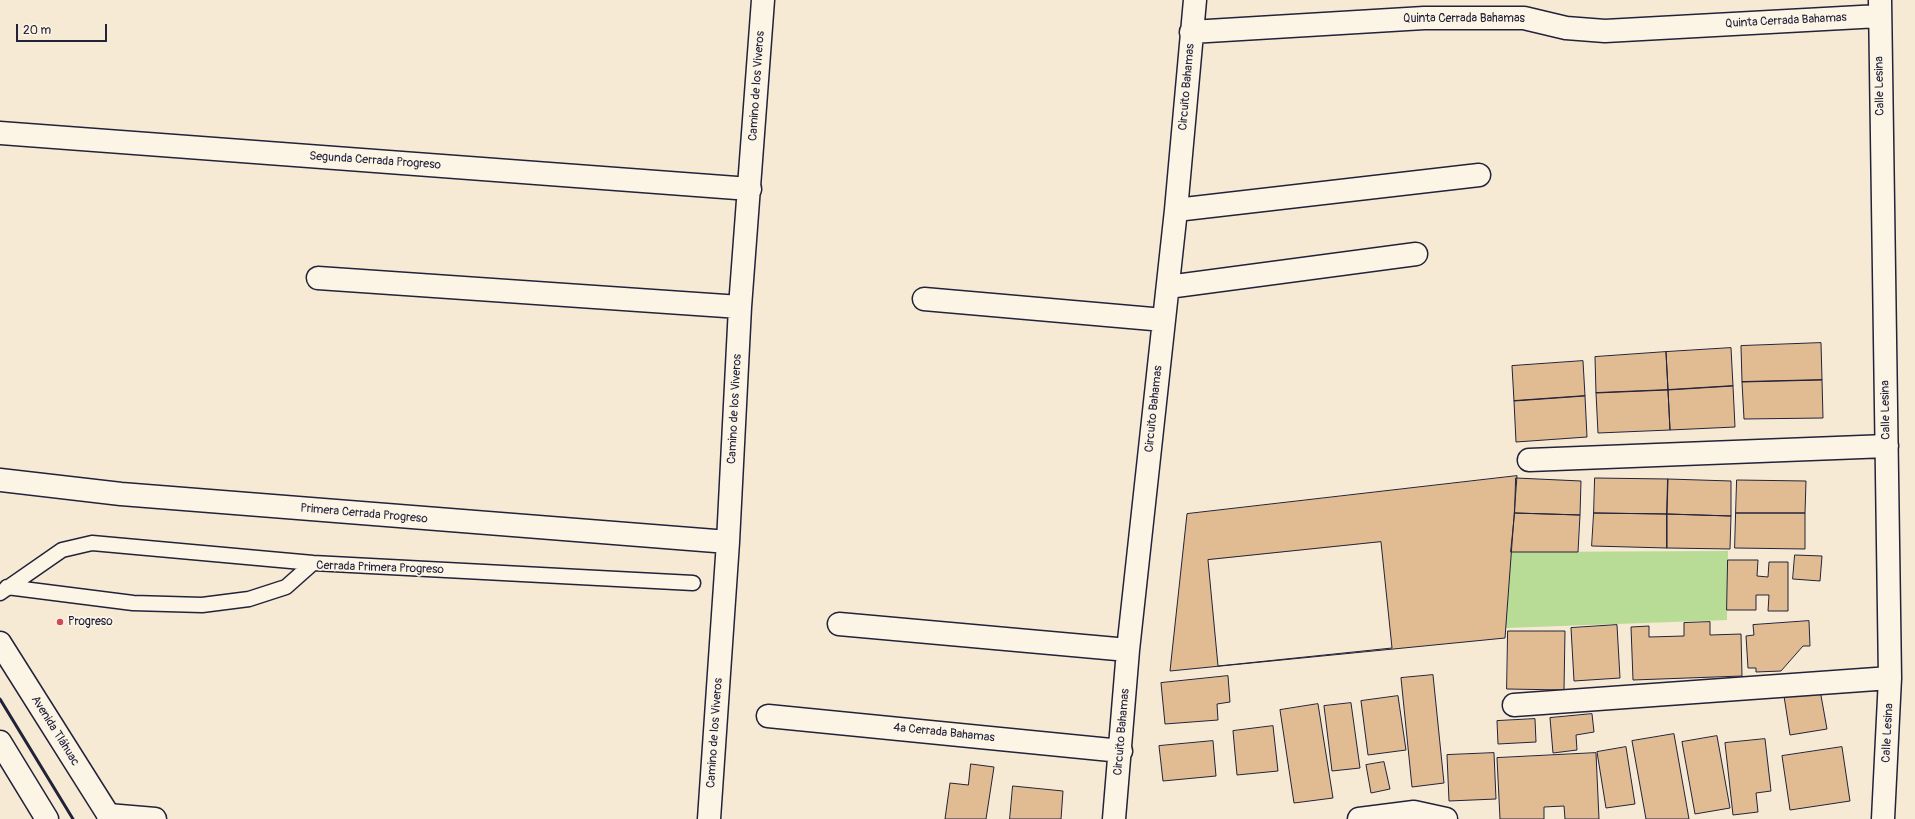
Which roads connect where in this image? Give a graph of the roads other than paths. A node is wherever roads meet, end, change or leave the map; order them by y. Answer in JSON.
{"nodes":[{"id":1,"x":763,"y":0,"type":"edge"},
{"id":2,"x":1195,"y":0,"type":"edge"},
{"id":3,"x":1879,"y":8,"type":"edge"},
{"id":4,"x":1424,"y":9,"type":"edge"},
{"id":5,"x":1191,"y":32,"type":"junction"},
{"id":6,"x":0,"y":133,"type":"edge"},
{"id":7,"x":1479,"y":175,"type":"dead end"},
{"id":8,"x":750,"y":189,"type":"junction"},
{"id":9,"x":1176,"y":210,"type":"junction"},
{"id":10,"x":1416,"y":254,"type":"dead end"},
{"id":11,"x":318,"y":278,"type":"dead end"},
{"id":12,"x":1168,"y":287,"type":"junction"},
{"id":13,"x":924,"y":299,"type":"dead end"},
{"id":14,"x":740,"y":307,"type":"junction"},
{"id":15,"x":1164,"y":320,"type":"junction"},
{"id":16,"x":1887,"y":446,"type":"junction"},
{"id":17,"x":1530,"y":460,"type":"dead end"},
{"id":18,"x":0,"y":480,"type":"edge"},
{"id":19,"x":728,"y":542,"type":"junction"},
{"id":20,"x":313,"y":563,"type":"junction"},
{"id":21,"x":693,"y":583,"type":"dead end"},
{"id":22,"x":4,"y":590,"type":"edge"},
{"id":23,"x":839,"y":624,"type":"dead end"},
{"id":24,"x":0,"y":643,"type":"edge"},
{"id":25,"x":1128,"y":650,"type":"junction"},
{"id":26,"x":1890,"y":678,"type":"junction"},
{"id":27,"x":1514,"y":705,"type":"dead end"},
{"id":28,"x":768,"y":716,"type":"dead end"},
{"id":29,"x":0,"y":742,"type":"edge"},
{"id":30,"x":1121,"y":751,"type":"junction"},
{"id":31,"x":109,"y":817,"type":"edge"},
{"id":32,"x":47,"y":819,"type":"edge"},
{"id":33,"x":155,"y":819,"type":"edge"},
{"id":34,"x":709,"y":819,"type":"edge"},
{"id":35,"x":1114,"y":819,"type":"edge"},
{"id":36,"x":1359,"y":819,"type":"edge"},
{"id":37,"x":1446,"y":819,"type":"edge"},
{"id":38,"x":1883,"y":819,"type":"edge"}],
"edges":[{"from":1,"to":8,"type":"street","name":"Camino de los Viveros"},
{"from":2,"to":5,"type":"street","name":"Circuito Bahamas"},
{"from":3,"to":4,"type":"street","name":"Quinta Cerrada Bahamas"},
{"from":3,"to":16,"type":"street","name":"Calle Lesina"},
{"from":4,"to":5,"type":"street","name":"Quinta Cerrada Bahamas"},
{"from":5,"to":9,"type":"street","name":"Circuito Bahamas"},
{"from":6,"to":8,"type":"street","name":"Segunda Cerrada Progreso"},
{"from":7,"to":9,"type":"street"},
{"from":8,"to":14,"type":"street","name":"Camino de los Viveros"},
{"from":9,"to":12,"type":"street","name":"Circuito Bahamas"},
{"from":10,"to":12,"type":"street"},
{"from":11,"to":14,"type":"street"},
{"from":12,"to":15,"type":"street","name":"Circuito Bahamas"},
{"from":13,"to":15,"type":"street"},
{"from":14,"to":19,"type":"street","name":"Camino de los Viveros"},
{"from":15,"to":25,"type":"street","name":"Circuito Bahamas"},
{"from":16,"to":17,"type":"street"},
{"from":16,"to":26,"type":"street","name":"Calle Lesina"},
{"from":18,"to":19,"type":"street","name":"Primera Cerrada Progreso"},
{"from":19,"to":34,"type":"street","name":"Camino de los Viveros"},
{"from":20,"to":21,"type":"lane","name":"Cerrada Primera Progreso"},
{"from":20,"to":22,"type":"lane","name":"Cerrada Primera Progreso"},
{"from":20,"to":22,"type":"lane"},
{"from":23,"to":25,"type":"street"},
{"from":24,"to":31,"type":"street","name":"Avenida Tláhuac"},
{"from":25,"to":30,"type":"street","name":"Circuito Bahamas"},
{"from":26,"to":27,"type":"street"},
{"from":26,"to":38,"type":"street","name":"Calle Lesina"},
{"from":28,"to":30,"type":"street","name":"4ª Cerrada Bahamas"},
{"from":29,"to":32,"type":"street"},
{"from":30,"to":35,"type":"street","name":"Circuito Bahamas"},
{"from":31,"to":33,"type":"street"},
{"from":36,"to":37,"type":"street"}]}
